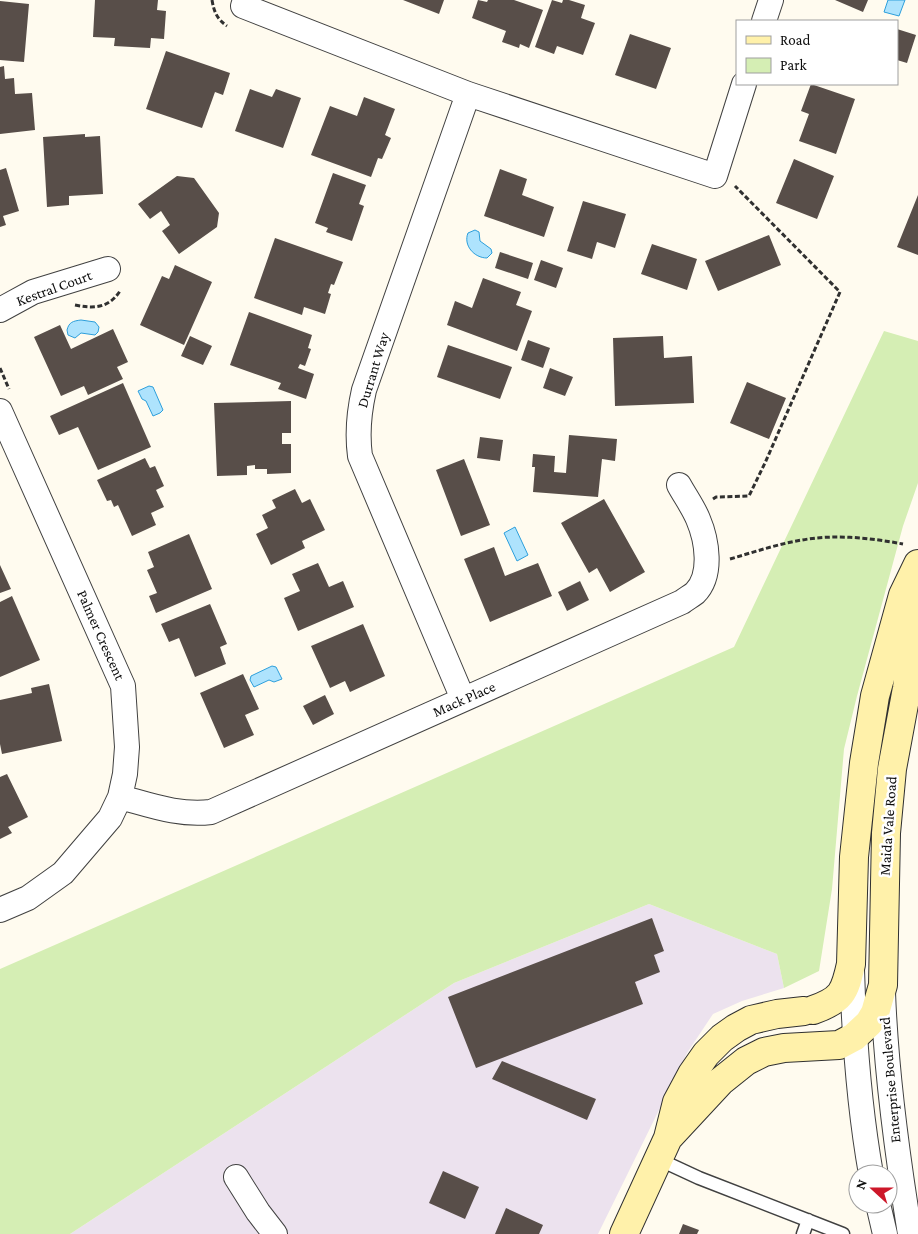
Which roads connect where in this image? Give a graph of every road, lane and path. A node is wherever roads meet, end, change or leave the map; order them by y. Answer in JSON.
{"nodes":[{"id":1,"x":245,"y":0,"type":"edge"},
{"id":2,"x":771,"y":0,"type":"edge"},
{"id":3,"x":764,"y":20,"type":"edge"},
{"id":4,"x":744,"y":85,"type":"edge"},
{"id":5,"x":468,"y":94,"type":"junction"},
{"id":6,"x":715,"y":176,"type":"junction"},
{"id":7,"x":108,"y":269,"type":"dead end"},
{"id":8,"x":0,"y":310,"type":"edge"},
{"id":9,"x":0,"y":411,"type":"edge"},
{"id":10,"x":679,"y":485,"type":"dead end"},
{"id":11,"x":693,"y":510,"type":"junction"},
{"id":12,"x":918,"y":564,"type":"edge"},
{"id":13,"x":918,"y":609,"type":"edge"},
{"id":14,"x":463,"y":700,"type":"junction"},
{"id":15,"x":120,"y":796,"type":"junction"},
{"id":16,"x":0,"y":910,"type":"edge"},
{"id":17,"x":851,"y":964,"type":"junction"},
{"id":18,"x":883,"y":985,"type":"junction"},
{"id":19,"x":809,"y":1011,"type":"junction"},
{"id":20,"x":859,"y":1025,"type":"junction"},
{"id":21,"x":806,"y":1047,"type":"junction"},
{"id":22,"x":885,"y":1050,"type":"junction"},
{"id":23,"x":857,"y":1076,"type":"junction"},
{"id":24,"x":663,"y":1148,"type":"junction"},
{"id":25,"x":869,"y":1164,"type":"edge"},
{"id":26,"x":236,"y":1177,"type":"dead end"},
{"id":27,"x":880,"y":1214,"type":"edge"},
{"id":28,"x":808,"y":1220,"type":"junction"},
{"id":29,"x":275,"y":1234,"type":"edge"},
{"id":30,"x":624,"y":1234,"type":"edge"},
{"id":31,"x":803,"y":1234,"type":"edge"},
{"id":32,"x":843,"y":1234,"type":"edge"},
{"id":33,"x":885,"y":1234,"type":"edge"},
{"id":34,"x":910,"y":1234,"type":"edge"}],
"edges":[{"from":1,"to":5,"type":"street"},
{"from":2,"to":3,"type":"street"},
{"from":4,"to":6,"type":"street"},
{"from":5,"to":6,"type":"street"},
{"from":5,"to":14,"type":"street","name":"Durrant Way"},
{"from":6,"to":11,"type":"path"},
{"from":7,"to":8,"type":"street","name":"Kestral Court"},
{"from":9,"to":15,"type":"street","name":"Palmer Crescent"},
{"from":10,"to":11,"type":"street","name":"Mack Place"},
{"from":11,"to":14,"type":"street","name":"Mack Place"},
{"from":12,"to":17,"type":"main road","name":"Maida Vale Road"},
{"from":13,"to":18,"type":"main road","name":"Maida Vale Road"},
{"from":14,"to":15,"type":"street","name":"Mack Place"},
{"from":15,"to":16,"type":"street","name":"Palmer Crescent"},
{"from":17,"to":19,"type":"main road","name":"Maida Vale Road"},
{"from":17,"to":20,"type":"street","name":"Maida Vale Road"},
{"from":18,"to":20,"type":"main road","name":"Maida Vale Road"},
{"from":18,"to":22,"type":"street","name":"Enterprise Boulevard"},
{"from":19,"to":20,"type":"street"},
{"from":19,"to":24,"type":"main road","name":"Maida Vale Road"},
{"from":20,"to":21,"type":"main road","name":"Maida Vale Road"},
{"from":20,"to":22,"type":"street"},
{"from":20,"to":23,"type":"street","name":"Enterprise Boulevard"},
{"from":21,"to":23,"type":"street"},
{"from":21,"to":24,"type":"main road","name":"Maida Vale Road"},
{"from":22,"to":34,"type":"street","name":"Enterprise Boulevard"},
{"from":23,"to":25,"type":"street","name":"Enterprise Boulevard"},
{"from":24,"to":28,"type":"lane"},
{"from":24,"to":30,"type":"main road","name":"Maida Vale Road"},
{"from":26,"to":29,"type":"street"},
{"from":27,"to":33,"type":"street"},
{"from":28,"to":31,"type":"lane"},
{"from":28,"to":32,"type":"lane"}]}
